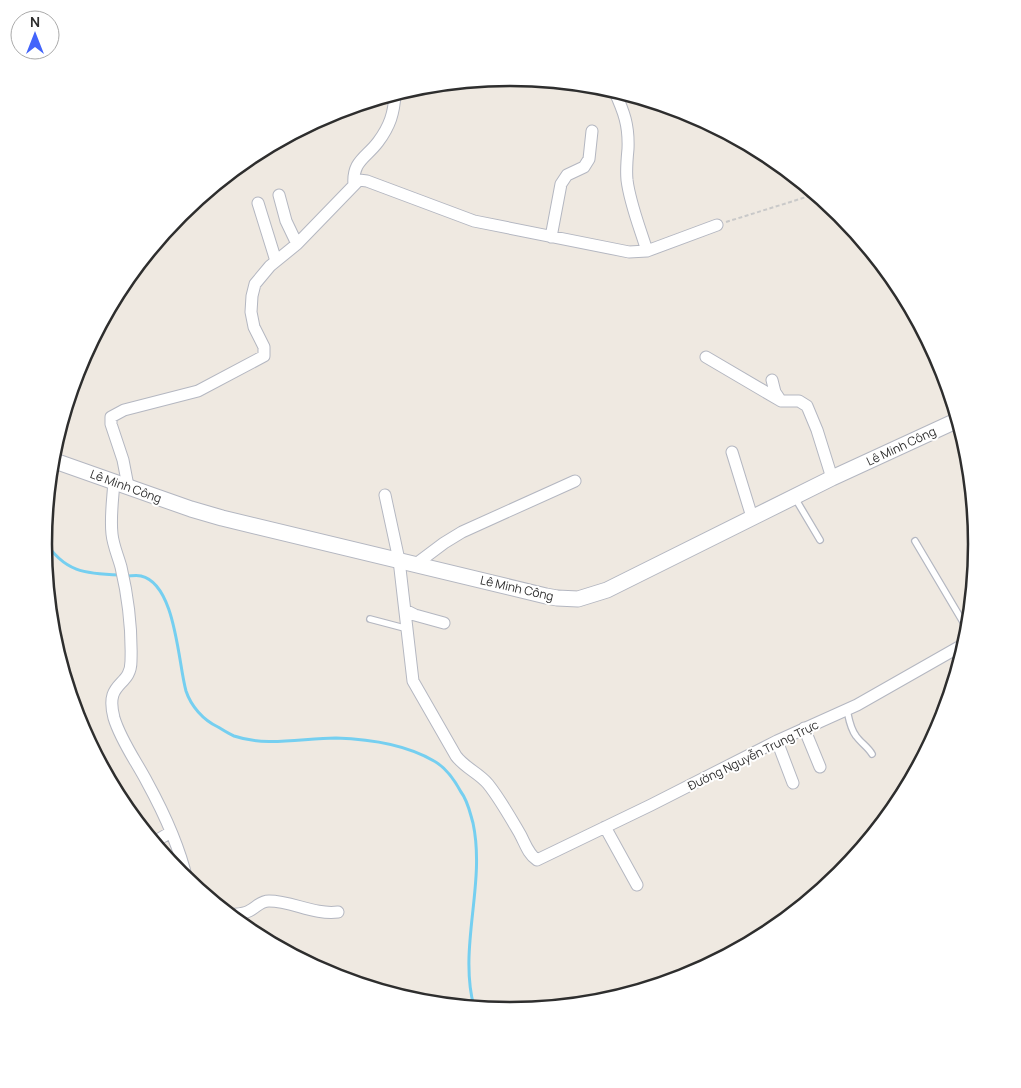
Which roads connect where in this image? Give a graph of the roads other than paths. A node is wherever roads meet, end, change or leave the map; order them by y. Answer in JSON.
{"nodes":[{"id":1,"x":619,"y":99,"type":"edge"},
{"id":2,"x":395,"y":101,"type":"edge"},
{"id":3,"x":592,"y":131,"type":"dead end"},
{"id":4,"x":354,"y":185,"type":"junction"},
{"id":5,"x":279,"y":195,"type":"dead end"},
{"id":6,"x":258,"y":203,"type":"dead end"},
{"id":7,"x":717,"y":225,"type":"road end"},
{"id":8,"x":551,"y":237,"type":"junction"},
{"id":9,"x":297,"y":244,"type":"junction"},
{"id":10,"x":647,"y":251,"type":"junction"},
{"id":11,"x":276,"y":261,"type":"junction"},
{"id":12,"x":706,"y":356,"type":"dead end"},
{"id":13,"x":772,"y":380,"type":"dead end"},
{"id":14,"x":782,"y":401,"type":"junction"},
{"id":15,"x":952,"y":423,"type":"edge"},
{"id":16,"x":732,"y":452,"type":"dead end"},
{"id":17,"x":60,"y":463,"type":"edge"},
{"id":18,"x":832,"y":478,"type":"junction"},
{"id":19,"x":575,"y":480,"type":"dead end"},
{"id":20,"x":121,"y":484,"type":"junction"},
{"id":21,"x":385,"y":495,"type":"dead end"},
{"id":22,"x":794,"y":496,"type":"junction"},
{"id":23,"x":752,"y":517,"type":"junction"},
{"id":24,"x":820,"y":540,"type":"dead end"},
{"id":25,"x":915,"y":541,"type":"dead end"},
{"id":26,"x":399,"y":560,"type":"junction"},
{"id":27,"x":416,"y":564,"type":"junction"},
{"id":28,"x":405,"y":610,"type":"junction"},
{"id":29,"x":370,"y":620,"type":"dead end"},
{"id":30,"x":962,"y":622,"type":"edge"},
{"id":31,"x":444,"y":624,"type":"dead end"},
{"id":32,"x":408,"y":629,"type":"junction"},
{"id":33,"x":956,"y":648,"type":"edge"},
{"id":34,"x":847,"y":710,"type":"junction"},
{"id":35,"x":804,"y":728,"type":"junction"},
{"id":36,"x":777,"y":741,"type":"junction"},
{"id":37,"x":872,"y":754,"type":"dead end"},
{"id":38,"x":820,"y":767,"type":"dead end"},
{"id":39,"x":793,"y":783,"type":"dead end"},
{"id":40,"x":605,"y":827,"type":"junction"},
{"id":41,"x":171,"y":832,"type":"junction"},
{"id":42,"x":160,"y":839,"type":"edge"},
{"id":43,"x":181,"y":862,"type":"edge"},
{"id":44,"x":637,"y":885,"type":"dead end"},
{"id":45,"x":338,"y":912,"type":"dead end"},
{"id":46,"x":240,"y":913,"type":"edge"}],
"edges":[{"from":1,"to":10,"type":"street"},
{"from":2,"to":4,"type":"street"},
{"from":3,"to":8,"type":"street"},
{"from":4,"to":8,"type":"street"},
{"from":4,"to":9,"type":"street"},
{"from":5,"to":9,"type":"street"},
{"from":6,"to":11,"type":"street"},
{"from":7,"to":10,"type":"street"},
{"from":8,"to":10,"type":"street"},
{"from":9,"to":11,"type":"street"},
{"from":11,"to":20,"type":"street"},
{"from":12,"to":14,"type":"street"},
{"from":13,"to":14,"type":"street"},
{"from":14,"to":18,"type":"street"},
{"from":15,"to":18,"type":"main road","name":"Lê Minh Công"},
{"from":16,"to":23,"type":"street"},
{"from":17,"to":20,"type":"main road","name":"Lê Minh Công"},
{"from":18,"to":22,"type":"main road","name":"Lê Minh Công"},
{"from":19,"to":27,"type":"street"},
{"from":20,"to":26,"type":"main road","name":"Lê Minh Công"},
{"from":20,"to":41,"type":"street"},
{"from":21,"to":26,"type":"street"},
{"from":22,"to":23,"type":"main road","name":"Lê Minh Công"},
{"from":22,"to":24,"type":"lane"},
{"from":23,"to":27,"type":"main road","name":"Lê Minh Công"},
{"from":25,"to":30,"type":"lane"},
{"from":26,"to":27,"type":"main road","name":"Lê Minh Công"},
{"from":26,"to":28,"type":"street"},
{"from":28,"to":31,"type":"street"},
{"from":28,"to":32,"type":"street"},
{"from":29,"to":32,"type":"lane"},
{"from":32,"to":40,"type":"street","name":"Đường Nguyễn Trung Trực"},
{"from":33,"to":34,"type":"street","name":"Đường Nguyễn Trung Trực"},
{"from":34,"to":35,"type":"street","name":"Đường Nguyễn Trung Trực"},
{"from":34,"to":37,"type":"lane"},
{"from":35,"to":36,"type":"street","name":"Đường Nguyễn Trung Trực"},
{"from":35,"to":38,"type":"street"},
{"from":36,"to":39,"type":"street"},
{"from":36,"to":40,"type":"street","name":"Đường Nguyễn Trung Trực"},
{"from":40,"to":44,"type":"street"},
{"from":41,"to":42,"type":"street"},
{"from":41,"to":43,"type":"street"},
{"from":45,"to":46,"type":"street"}]}
